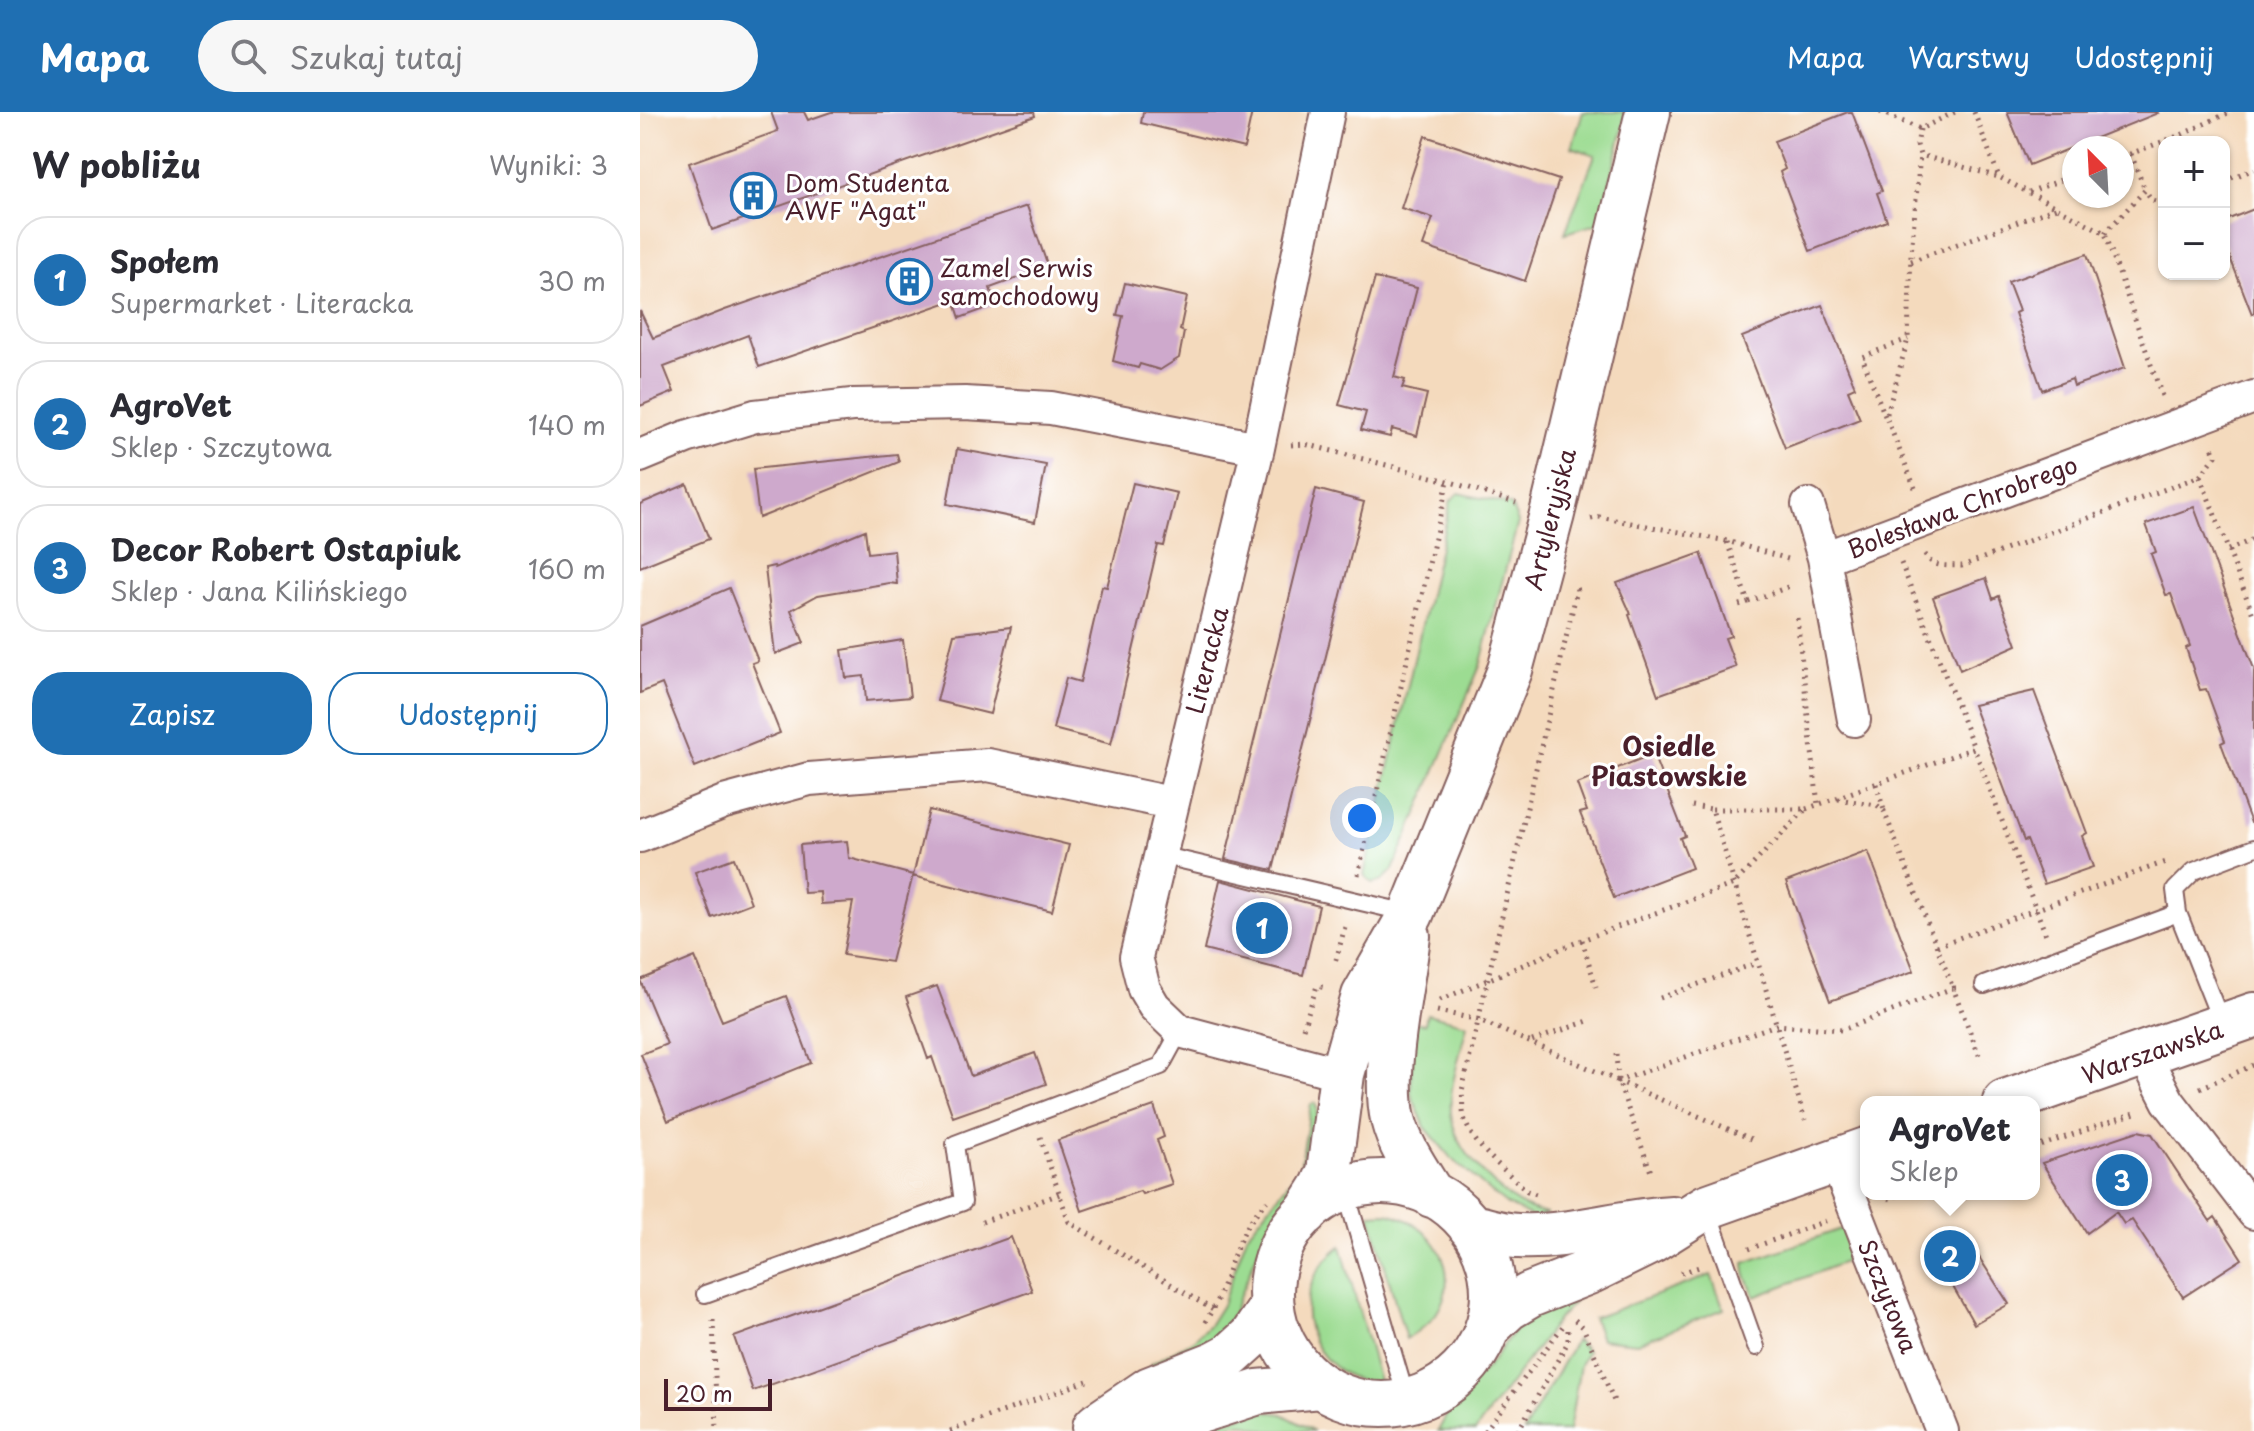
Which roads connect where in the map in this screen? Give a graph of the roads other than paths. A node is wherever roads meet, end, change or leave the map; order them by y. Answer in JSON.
{"nodes":[{"id":1,"x":1328,"y":112,"type":"edge"},
{"id":2,"x":1648,"y":112,"type":"edge"},
{"id":3,"x":2254,"y":397,"type":"edge"},
{"id":4,"x":1258,"y":448,"type":"junction"},
{"id":5,"x":640,"y":456,"type":"edge"},
{"id":6,"x":1808,"y":505,"type":"dead end"},
{"id":7,"x":1824,"y":558,"type":"junction"},
{"id":8,"x":1854,"y":720,"type":"dead end"},
{"id":9,"x":1171,"y":803,"type":"junction"},
{"id":10,"x":640,"y":836,"type":"edge"},
{"id":11,"x":2254,"y":848,"type":"edge"},
{"id":12,"x":1160,"y":855,"type":"junction"},
{"id":13,"x":2178,"y":913,"type":"junction"},
{"id":14,"x":1411,"y":914,"type":"junction"},
{"id":15,"x":1984,"y":985,"type":"road end"},
{"id":16,"x":2238,"y":1020,"type":"edge"},
{"id":17,"x":1180,"y":1031,"type":"junction"},
{"id":18,"x":2144,"y":1054,"type":"junction"},
{"id":19,"x":1342,"y":1074,"type":"junction"},
{"id":20,"x":2022,"y":1096,"type":"edge"},
{"id":21,"x":1851,"y":1156,"type":"edge"},
{"id":22,"x":1345,"y":1189,"type":"junction"},
{"id":23,"x":1860,"y":1190,"type":"edge"},
{"id":24,"x":1432,"y":1195,"type":"junction"},
{"id":25,"x":1863,"y":1200,"type":"edge"},
{"id":26,"x":1290,"y":1203,"type":"junction"},
{"id":27,"x":1696,"y":1212,"type":"junction"},
{"id":28,"x":2254,"y":1213,"type":"edge"},
{"id":29,"x":1470,"y":1226,"type":"junction"},
{"id":30,"x":705,"y":1294,"type":"dead end"},
{"id":31,"x":1272,"y":1306,"type":"junction"},
{"id":32,"x":1487,"y":1328,"type":"junction"},
{"id":33,"x":1756,"y":1347,"type":"dead end"},
{"id":34,"x":1333,"y":1403,"type":"edge"},
{"id":35,"x":1418,"y":1409,"type":"edge"},
{"id":36,"x":1092,"y":1430,"type":"edge"},
{"id":37,"x":1942,"y":1431,"type":"edge"}],
"edges":[{"from":1,"to":4,"type":"street","name":"Literacka"},
{"from":2,"to":14,"type":"street","name":"Artyleryjska"},
{"from":3,"to":7,"type":"street","name":"Bolesława Chrobrego"},
{"from":4,"to":5,"type":"street"},
{"from":4,"to":9,"type":"street","name":"Literacka"},
{"from":6,"to":7,"type":"street"},
{"from":7,"to":8,"type":"street","name":"Bolesława Chrobrego"},
{"from":9,"to":10,"type":"street"},
{"from":9,"to":12,"type":"street","name":"Literacka"},
{"from":11,"to":13,"type":"lane"},
{"from":12,"to":14,"type":"lane"},
{"from":12,"to":17,"type":"street","name":"Literacka"},
{"from":13,"to":15,"type":"lane"},
{"from":13,"to":16,"type":"lane"},
{"from":14,"to":19,"type":"street","name":"Artyleryjska"},
{"from":14,"to":24,"type":"street","name":"Artyleryjska"},
{"from":16,"to":18,"type":"street","name":"Warszawska"},
{"from":17,"to":19,"type":"street"},
{"from":17,"to":30,"type":"lane"},
{"from":18,"to":20,"type":"street","name":"Warszawska"},
{"from":18,"to":28,"type":"street"},
{"from":19,"to":26,"type":"street","name":"Artyleryjska"},
{"from":21,"to":23,"type":"street","name":"Szczytowa"},
{"from":21,"to":27,"type":"street"},
{"from":22,"to":24,"type":"street"},
{"from":22,"to":26,"type":"street"},
{"from":22,"to":35,"type":"lane"},
{"from":24,"to":29,"type":"street"},
{"from":25,"to":37,"type":"street","name":"Szczytowa"},
{"from":26,"to":31,"type":"street","name":"Artyleryjska"},
{"from":27,"to":29,"type":"street"},
{"from":27,"to":32,"type":"street"},
{"from":27,"to":33,"type":"lane"},
{"from":29,"to":32,"type":"street"},
{"from":31,"to":34,"type":"street"},
{"from":31,"to":36,"type":"street"},
{"from":32,"to":35,"type":"street"},
{"from":34,"to":35,"type":"street"},
{"from":34,"to":36,"type":"street"}]}
